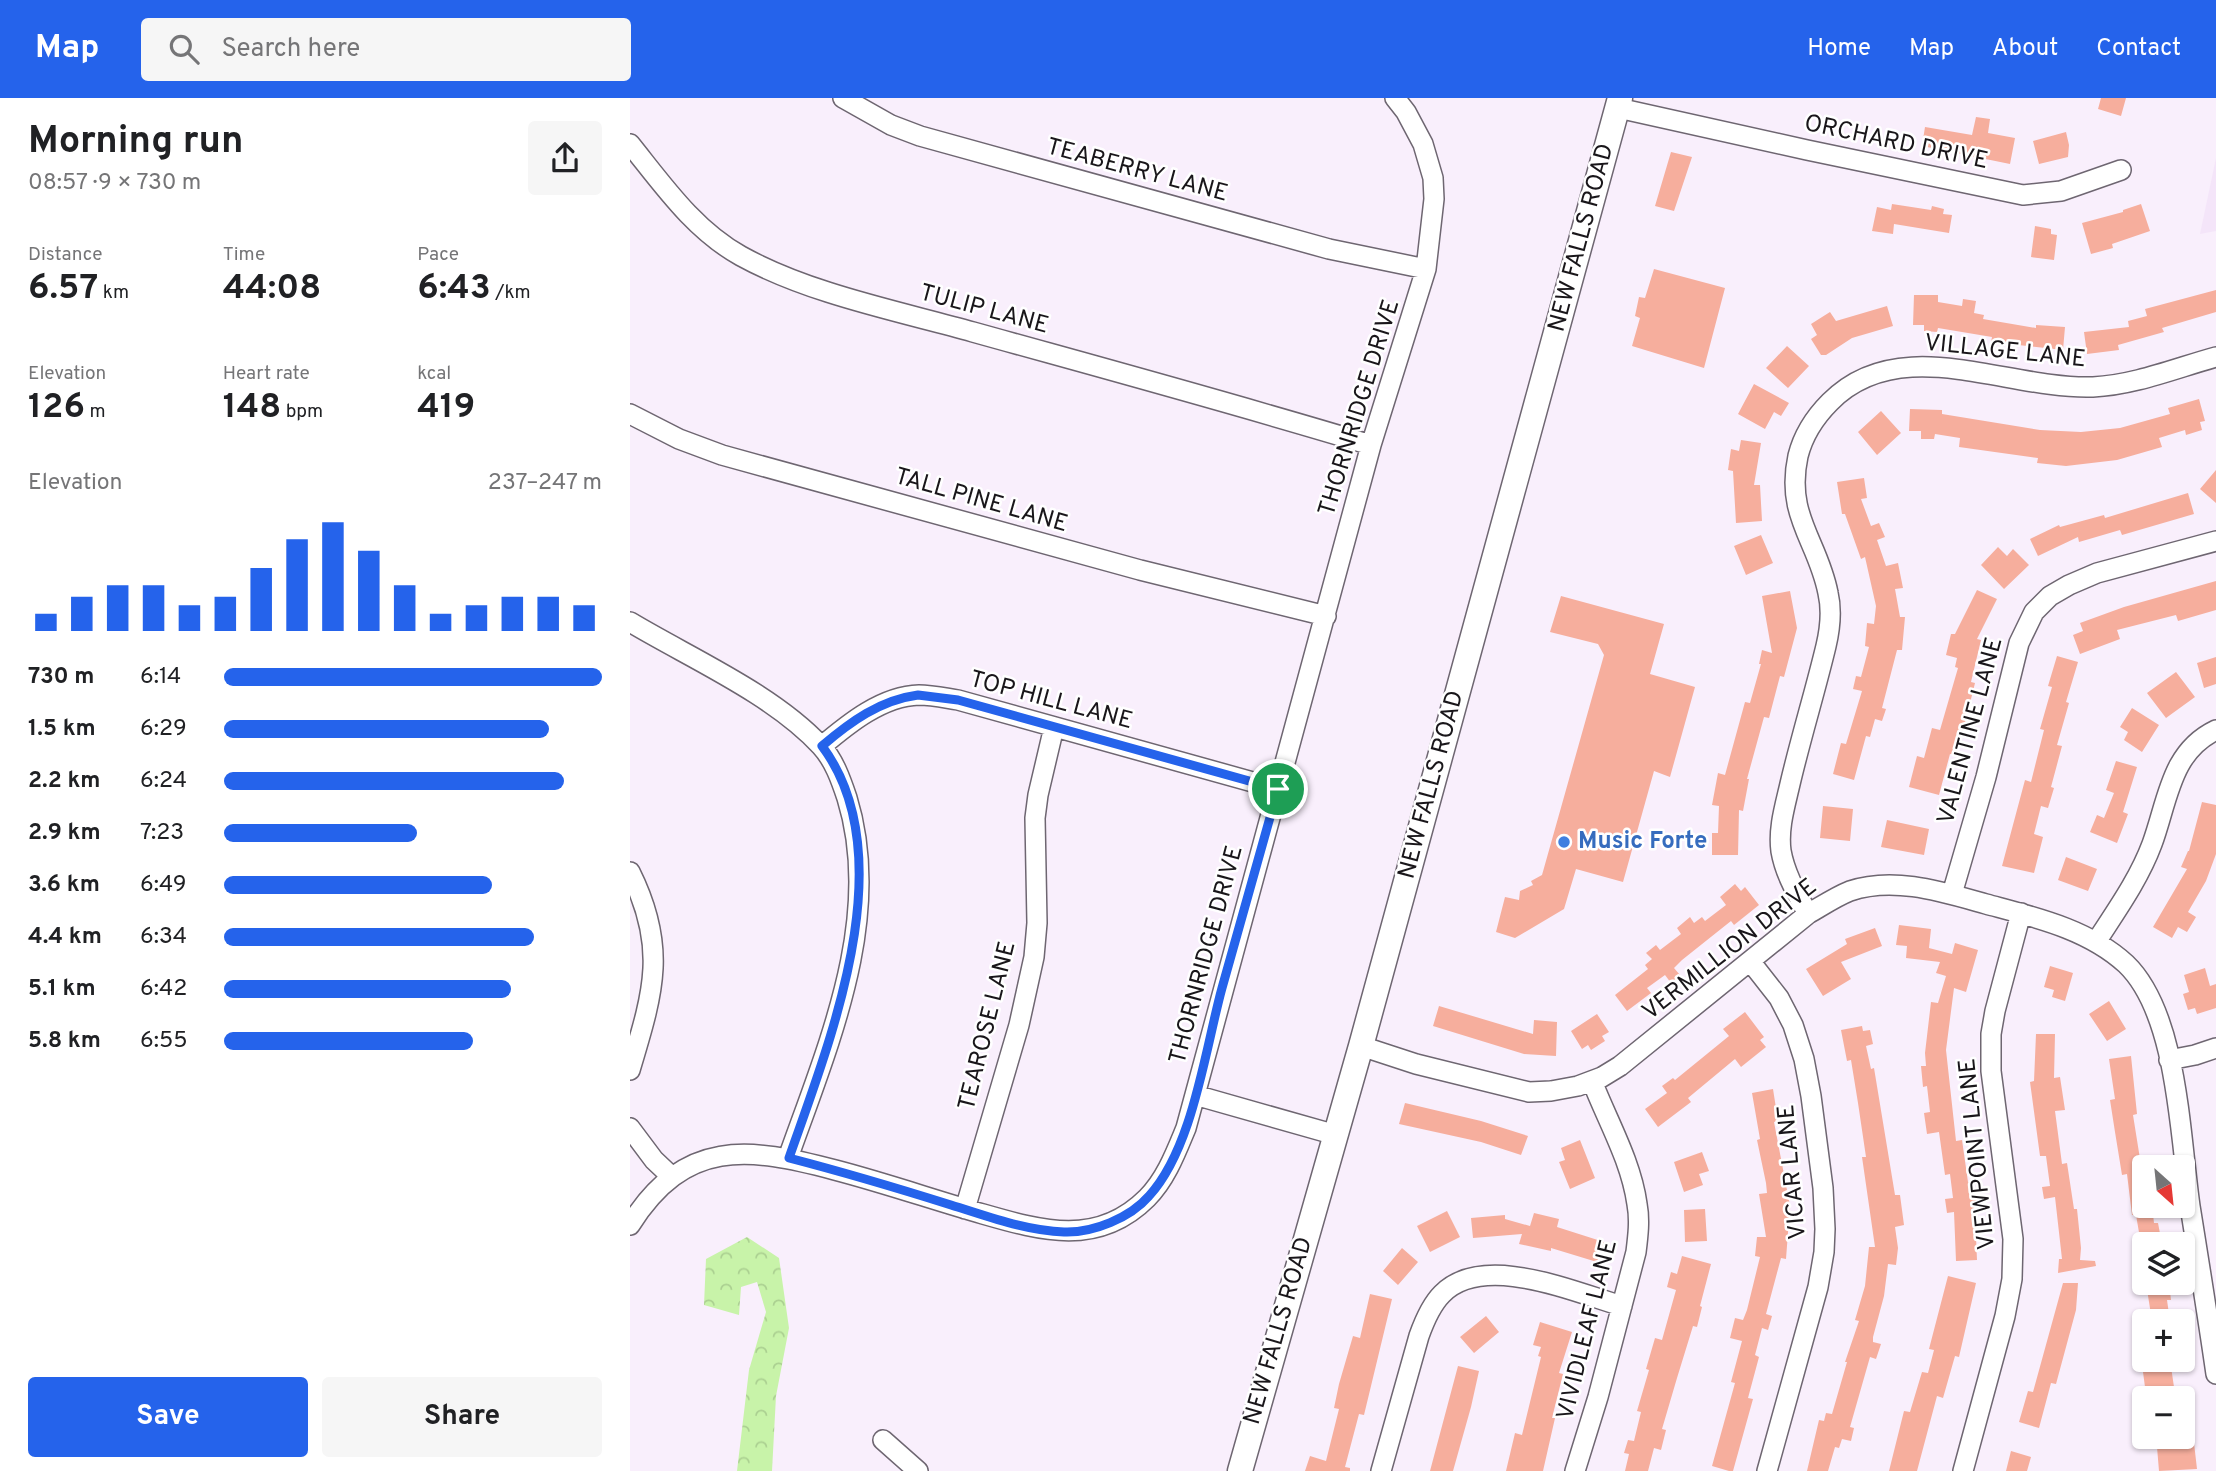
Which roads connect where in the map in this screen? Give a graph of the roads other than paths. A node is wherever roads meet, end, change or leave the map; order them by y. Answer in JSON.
{"nodes":[{"id":1,"x":843,"y":98,"type":"edge"},
{"id":2,"x":1395,"y":98,"type":"edge"},
{"id":3,"x":1619,"y":103,"type":"edge"},
{"id":4,"x":630,"y":144,"type":"edge"},
{"id":5,"x":2122,"y":170,"type":"dead end"},
{"id":6,"x":1426,"y":269,"type":"junction"},
{"id":7,"x":2216,"y":357,"type":"edge"},
{"id":8,"x":630,"y":414,"type":"edge"},
{"id":9,"x":1371,"y":445,"type":"junction"},
{"id":10,"x":2216,"y":541,"type":"edge"},
{"id":11,"x":1326,"y":616,"type":"junction"},
{"id":12,"x":630,"y":622,"type":"edge"},
{"id":13,"x":1054,"y":727,"type":"junction"},
{"id":14,"x":2216,"y":730,"type":"edge"},
{"id":15,"x":822,"y":746,"type":"junction"},
{"id":16,"x":1278,"y":789,"type":"junction"},
{"id":17,"x":630,"y":872,"type":"edge"},
{"id":18,"x":1952,"y":894,"type":"junction"},
{"id":19,"x":1808,"y":914,"type":"junction"},
{"id":20,"x":2021,"y":914,"type":"junction"},
{"id":21,"x":2096,"y":942,"type":"junction"},
{"id":22,"x":1750,"y":961,"type":"junction"},
{"id":23,"x":1361,"y":1046,"type":"junction"},
{"id":24,"x":2216,"y":1048,"type":"edge"},
{"id":25,"x":2169,"y":1060,"type":"junction"},
{"id":26,"x":630,"y":1070,"type":"edge"},
{"id":27,"x":1592,"y":1081,"type":"junction"},
{"id":28,"x":1195,"y":1095,"type":"junction"},
{"id":29,"x":630,"y":1128,"type":"edge"},
{"id":30,"x":1336,"y":1135,"type":"junction"},
{"id":31,"x":789,"y":1158,"type":"junction"},
{"id":32,"x":672,"y":1177,"type":"junction"},
{"id":33,"x":965,"y":1209,"type":"junction"},
{"id":34,"x":630,"y":1225,"type":"edge"},
{"id":35,"x":2209,"y":1282,"type":"edge"},
{"id":36,"x":1622,"y":1306,"type":"junction"},
{"id":37,"x":2216,"y":1374,"type":"edge"},
{"id":38,"x":883,"y":1440,"type":"dead end"},
{"id":39,"x":918,"y":1471,"type":"edge"},
{"id":40,"x":1240,"y":1471,"type":"edge"},
{"id":41,"x":1381,"y":1471,"type":"edge"},
{"id":42,"x":1575,"y":1471,"type":"edge"},
{"id":43,"x":1767,"y":1471,"type":"edge"},
{"id":44,"x":1963,"y":1471,"type":"edge"}],
"edges":[{"from":1,"to":6,"type":"street","name":"TEABERRY LANE"},
{"from":2,"to":6,"type":"street","name":"THORNRIDGE DRIVE"},
{"from":3,"to":5,"type":"street","name":"ORCHARD DRIVE"},
{"from":3,"to":23,"type":"main road","name":"NEW FALLS ROAD"},
{"from":4,"to":9,"type":"street","name":"TULIP LANE"},
{"from":6,"to":9,"type":"street","name":"THORNRIDGE DRIVE"},
{"from":7,"to":19,"type":"street","name":"VILLAGE LANE"},
{"from":8,"to":11,"type":"street","name":"TALL PINE LANE"},
{"from":9,"to":11,"type":"street","name":"THORNRIDGE DRIVE"},
{"from":10,"to":18,"type":"street","name":"VALENTINE LANE"},
{"from":11,"to":16,"type":"street","name":"THORNRIDGE DRIVE"},
{"from":12,"to":15,"type":"street"},
{"from":13,"to":15,"type":"street","name":"TOP HILL LANE"},
{"from":13,"to":16,"type":"street","name":"TOP HILL LANE"},
{"from":13,"to":33,"type":"street","name":"TEAROSE LANE"},
{"from":14,"to":21,"type":"street"},
{"from":15,"to":31,"type":"street"},
{"from":16,"to":28,"type":"street","name":"THORNRIDGE DRIVE"},
{"from":17,"to":26,"type":"street"},
{"from":18,"to":19,"type":"street","name":"VERMILLION DRIVE"},
{"from":18,"to":20,"type":"street","name":"VERMILLION DRIVE"},
{"from":19,"to":22,"type":"street","name":"VERMILLION DRIVE"},
{"from":20,"to":21,"type":"street","name":"VERMILLION DRIVE"},
{"from":20,"to":44,"type":"street","name":"VIEWPOINT LANE"},
{"from":21,"to":25,"type":"street","name":"VERMILLION DRIVE"},
{"from":22,"to":27,"type":"street","name":"VERMILLION DRIVE"},
{"from":22,"to":43,"type":"street","name":"VICAR LANE"},
{"from":23,"to":27,"type":"street","name":"VERMILLION DRIVE"},
{"from":23,"to":30,"type":"main road","name":"NEW FALLS ROAD"},
{"from":24,"to":25,"type":"street"},
{"from":25,"to":35,"type":"street","name":"VERMILLION DRIVE"},
{"from":27,"to":36,"type":"street","name":"VIVIDLEAF LANE"},
{"from":28,"to":30,"type":"street"},
{"from":28,"to":33,"type":"street","name":"THORNRIDGE DRIVE"},
{"from":29,"to":32,"type":"street"},
{"from":30,"to":40,"type":"main road","name":"NEW FALLS ROAD"},
{"from":31,"to":32,"type":"street","name":"THORNRIDGE DRIVE"},
{"from":31,"to":33,"type":"street","name":"THORNRIDGE DRIVE"},
{"from":32,"to":34,"type":"street","name":"THORNRIDGE DRIVE"},
{"from":35,"to":37,"type":"street","name":"VERMILLION DRIVE"},
{"from":36,"to":41,"type":"street"},
{"from":36,"to":42,"type":"street","name":"VIVIDLEAF LANE"},
{"from":38,"to":39,"type":"street"}]}
